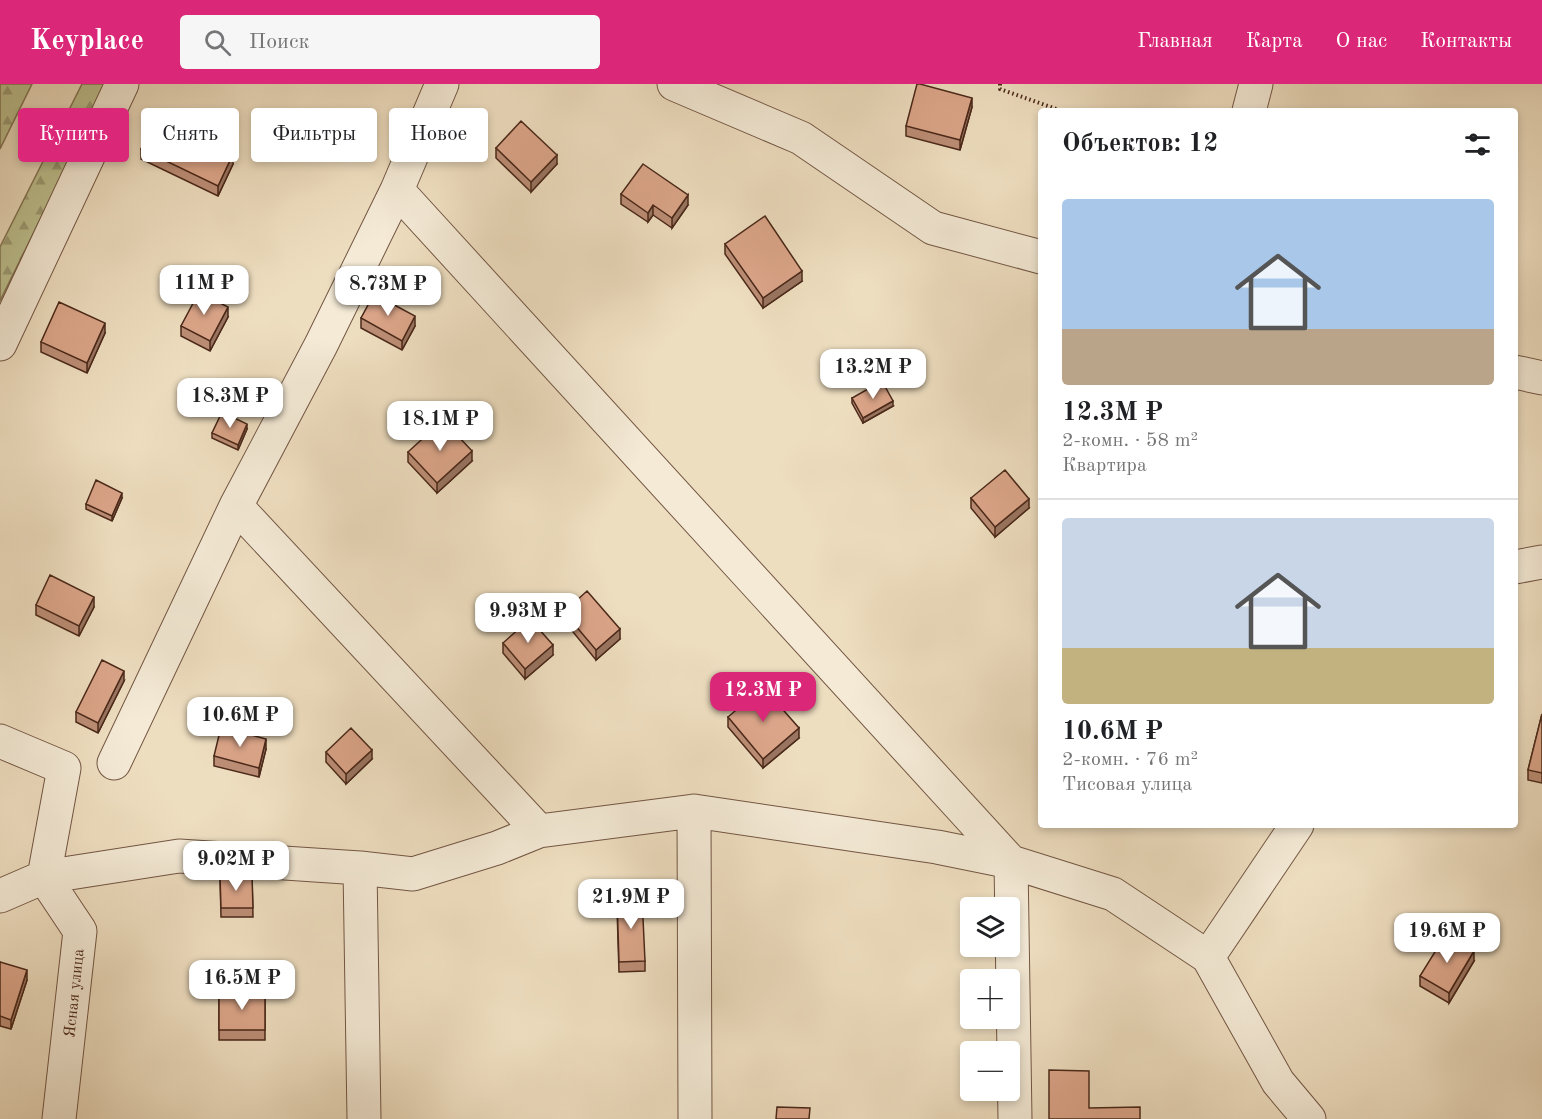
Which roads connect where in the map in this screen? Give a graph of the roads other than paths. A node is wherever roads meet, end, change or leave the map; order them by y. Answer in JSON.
{"nodes":[{"id":1,"x":122,"y":84,"type":"edge"},
{"id":2,"x":442,"y":84,"type":"edge"},
{"id":3,"x":674,"y":84,"type":"edge"},
{"id":4,"x":1256,"y":84,"type":"edge"},
{"id":5,"x":1251,"y":108,"type":"edge"},
{"id":6,"x":397,"y":190,"type":"junction"},
{"id":7,"x":1038,"y":256,"type":"edge"},
{"id":8,"x":0,"y":344,"type":"edge"},
{"id":9,"x":1518,"y":373,"type":"edge"},
{"id":10,"x":1542,"y":378,"type":"edge"},
{"id":11,"x":236,"y":506,"type":"junction"},
{"id":12,"x":1542,"y":562,"type":"edge"},
{"id":13,"x":1518,"y":566,"type":"edge"},
{"id":14,"x":0,"y":741,"type":"edge"},
{"id":15,"x":114,"y":763,"type":"dead end"},
{"id":16,"x":694,"y":811,"type":"junction"},
{"id":17,"x":1295,"y":828,"type":"edge"},
{"id":18,"x":539,"y":831,"type":"junction"},
{"id":19,"x":1011,"y":862,"type":"junction"},
{"id":20,"x":360,"y":868,"type":"junction"},
{"id":21,"x":44,"y":877,"type":"junction"},
{"id":22,"x":0,"y":896,"type":"edge"},
{"id":23,"x":1208,"y":957,"type":"junction"},
{"id":24,"x":59,"y":1119,"type":"edge"},
{"id":25,"x":363,"y":1119,"type":"edge"},
{"id":26,"x":695,"y":1119,"type":"edge"},
{"id":27,"x":1015,"y":1119,"type":"edge"},
{"id":28,"x":1309,"y":1119,"type":"edge"}],
"edges":[{"from":1,"to":8,"type":"street"},
{"from":2,"to":6,"type":"street"},
{"from":3,"to":7,"type":"street"},
{"from":4,"to":5,"type":"street"},
{"from":6,"to":11,"type":"street"},
{"from":6,"to":19,"type":"street"},
{"from":9,"to":10,"type":"street"},
{"from":11,"to":15,"type":"street"},
{"from":11,"to":18,"type":"street"},
{"from":12,"to":13,"type":"street"},
{"from":14,"to":21,"type":"street"},
{"from":16,"to":18,"type":"street"},
{"from":16,"to":19,"type":"street"},
{"from":16,"to":26,"type":"street"},
{"from":17,"to":23,"type":"street"},
{"from":18,"to":20,"type":"street"},
{"from":19,"to":23,"type":"street"},
{"from":19,"to":27,"type":"street"},
{"from":20,"to":21,"type":"street"},
{"from":20,"to":25,"type":"street"},
{"from":21,"to":22,"type":"street"},
{"from":21,"to":24,"type":"street","name":"Ясная улица"},
{"from":23,"to":28,"type":"street"}]}
